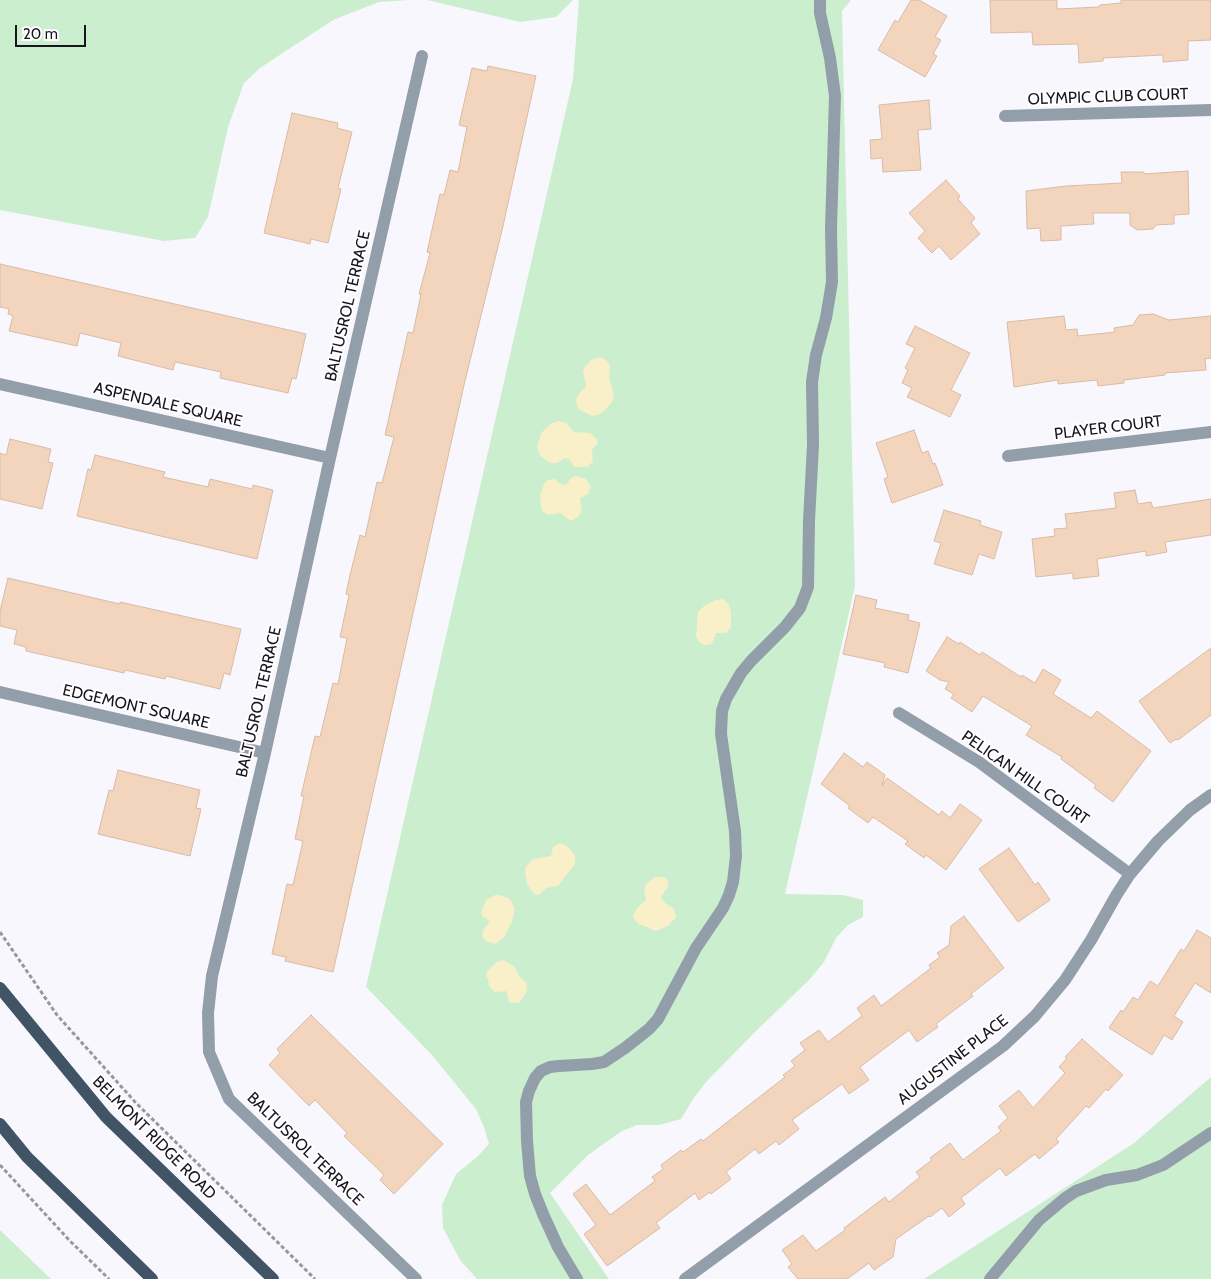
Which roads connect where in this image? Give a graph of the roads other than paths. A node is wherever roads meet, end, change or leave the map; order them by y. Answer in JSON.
{"nodes":[{"id":1,"x":820,"y":0,"type":"edge"},
{"id":2,"x":422,"y":56,"type":"dead end"},
{"id":3,"x":1211,"y":110,"type":"edge"},
{"id":4,"x":1005,"y":116,"type":"dead end"},
{"id":5,"x":0,"y":384,"type":"edge"},
{"id":6,"x":1211,"y":432,"type":"edge"},
{"id":7,"x":1008,"y":456,"type":"dead end"},
{"id":8,"x":330,"y":458,"type":"junction"},
{"id":9,"x":0,"y":692,"type":"edge"},
{"id":10,"x":899,"y":713,"type":"dead end"},
{"id":11,"x":265,"y":753,"type":"junction"},
{"id":12,"x":1211,"y":795,"type":"edge"},
{"id":13,"x":1130,"y":874,"type":"junction"},
{"id":14,"x":0,"y":988,"type":"edge"},
{"id":15,"x":0,"y":1124,"type":"edge"},
{"id":16,"x":1211,"y":1133,"type":"edge"},
{"id":17,"x":152,"y":1279,"type":"edge"},
{"id":18,"x":273,"y":1279,"type":"edge"},
{"id":19,"x":416,"y":1279,"type":"edge"},
{"id":20,"x":577,"y":1279,"type":"edge"},
{"id":21,"x":685,"y":1279,"type":"edge"},
{"id":22,"x":990,"y":1279,"type":"edge"}],
"edges":[{"from":1,"to":20,"type":"street"},
{"from":2,"to":8,"type":"street","name":"BALTUSROL TERRACE"},
{"from":3,"to":4,"type":"street","name":"OLYMPIC CLUB COURT"},
{"from":5,"to":8,"type":"street","name":"ASPENDALE SQUARE"},
{"from":6,"to":7,"type":"street","name":"PLAYER COURT"},
{"from":8,"to":11,"type":"street","name":"BALTUSROL TERRACE"},
{"from":9,"to":11,"type":"street","name":"EDGEMONT SQUARE"},
{"from":10,"to":13,"type":"street","name":"PELICAN HILL COURT"},
{"from":11,"to":19,"type":"street","name":"BALTUSROL TERRACE"},
{"from":12,"to":13,"type":"street","name":"AUGUSTINE PLACE"},
{"from":13,"to":21,"type":"street","name":"AUGUSTINE PLACE"},
{"from":14,"to":18,"type":"main road","name":"BELMONT RIDGE ROAD"},
{"from":15,"to":17,"type":"main road"},
{"from":16,"to":22,"type":"street"}]}
